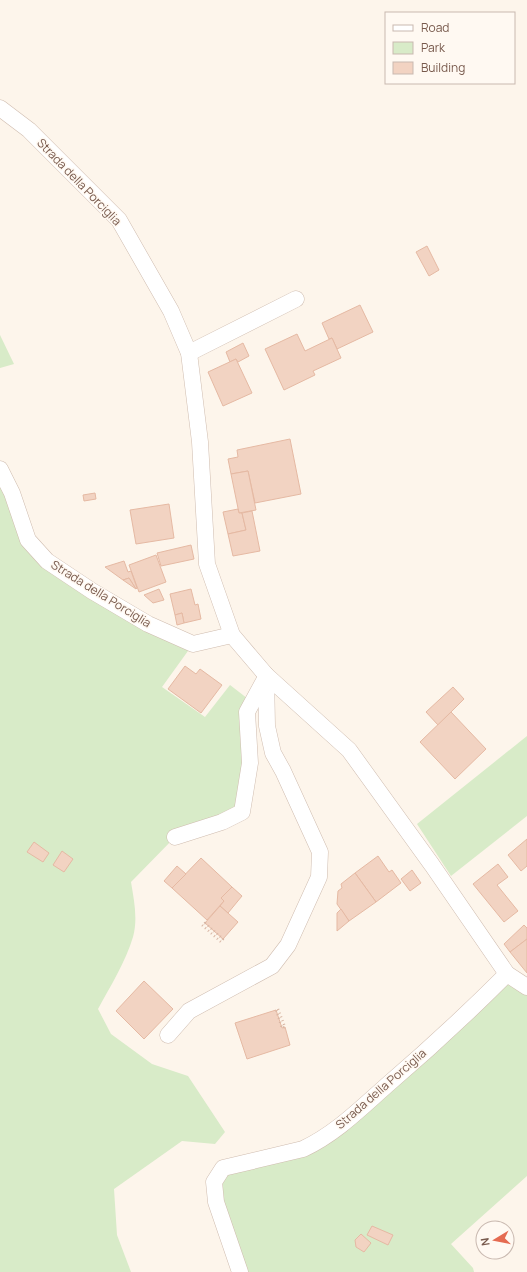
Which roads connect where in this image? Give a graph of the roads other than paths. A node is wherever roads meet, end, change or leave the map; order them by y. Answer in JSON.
{"nodes":[{"id":1,"x":0,"y":108,"type":"edge"},
{"id":2,"x":296,"y":299,"type":"dead end"},
{"id":3,"x":188,"y":353,"type":"junction"},
{"id":4,"x":0,"y":468,"type":"edge"},
{"id":5,"x":232,"y":635,"type":"junction"},
{"id":6,"x":266,"y":675,"type":"junction"},
{"id":7,"x":175,"y":837,"type":"dead end"},
{"id":8,"x":508,"y":974,"type":"junction"},
{"id":9,"x":527,"y":987,"type":"edge"},
{"id":10,"x":168,"y":1035,"type":"dead end"},
{"id":11,"x":240,"y":1272,"type":"edge"}],
"edges":[{"from":1,"to":3,"type":"street","name":"Strada della Porciglia"},
{"from":2,"to":3,"type":"street"},
{"from":3,"to":5,"type":"street","name":"Strada della Porciglia"},
{"from":4,"to":5,"type":"street","name":"Strada della Porciglia"},
{"from":5,"to":6,"type":"street","name":"Strada della Porciglia"},
{"from":6,"to":7,"type":"street"},
{"from":6,"to":8,"type":"street","name":"Strada della Porciglia"},
{"from":6,"to":10,"type":"street"},
{"from":8,"to":9,"type":"street","name":"Strada della Porciglia"},
{"from":8,"to":11,"type":"street","name":"Strada della Porciglia"}]}
